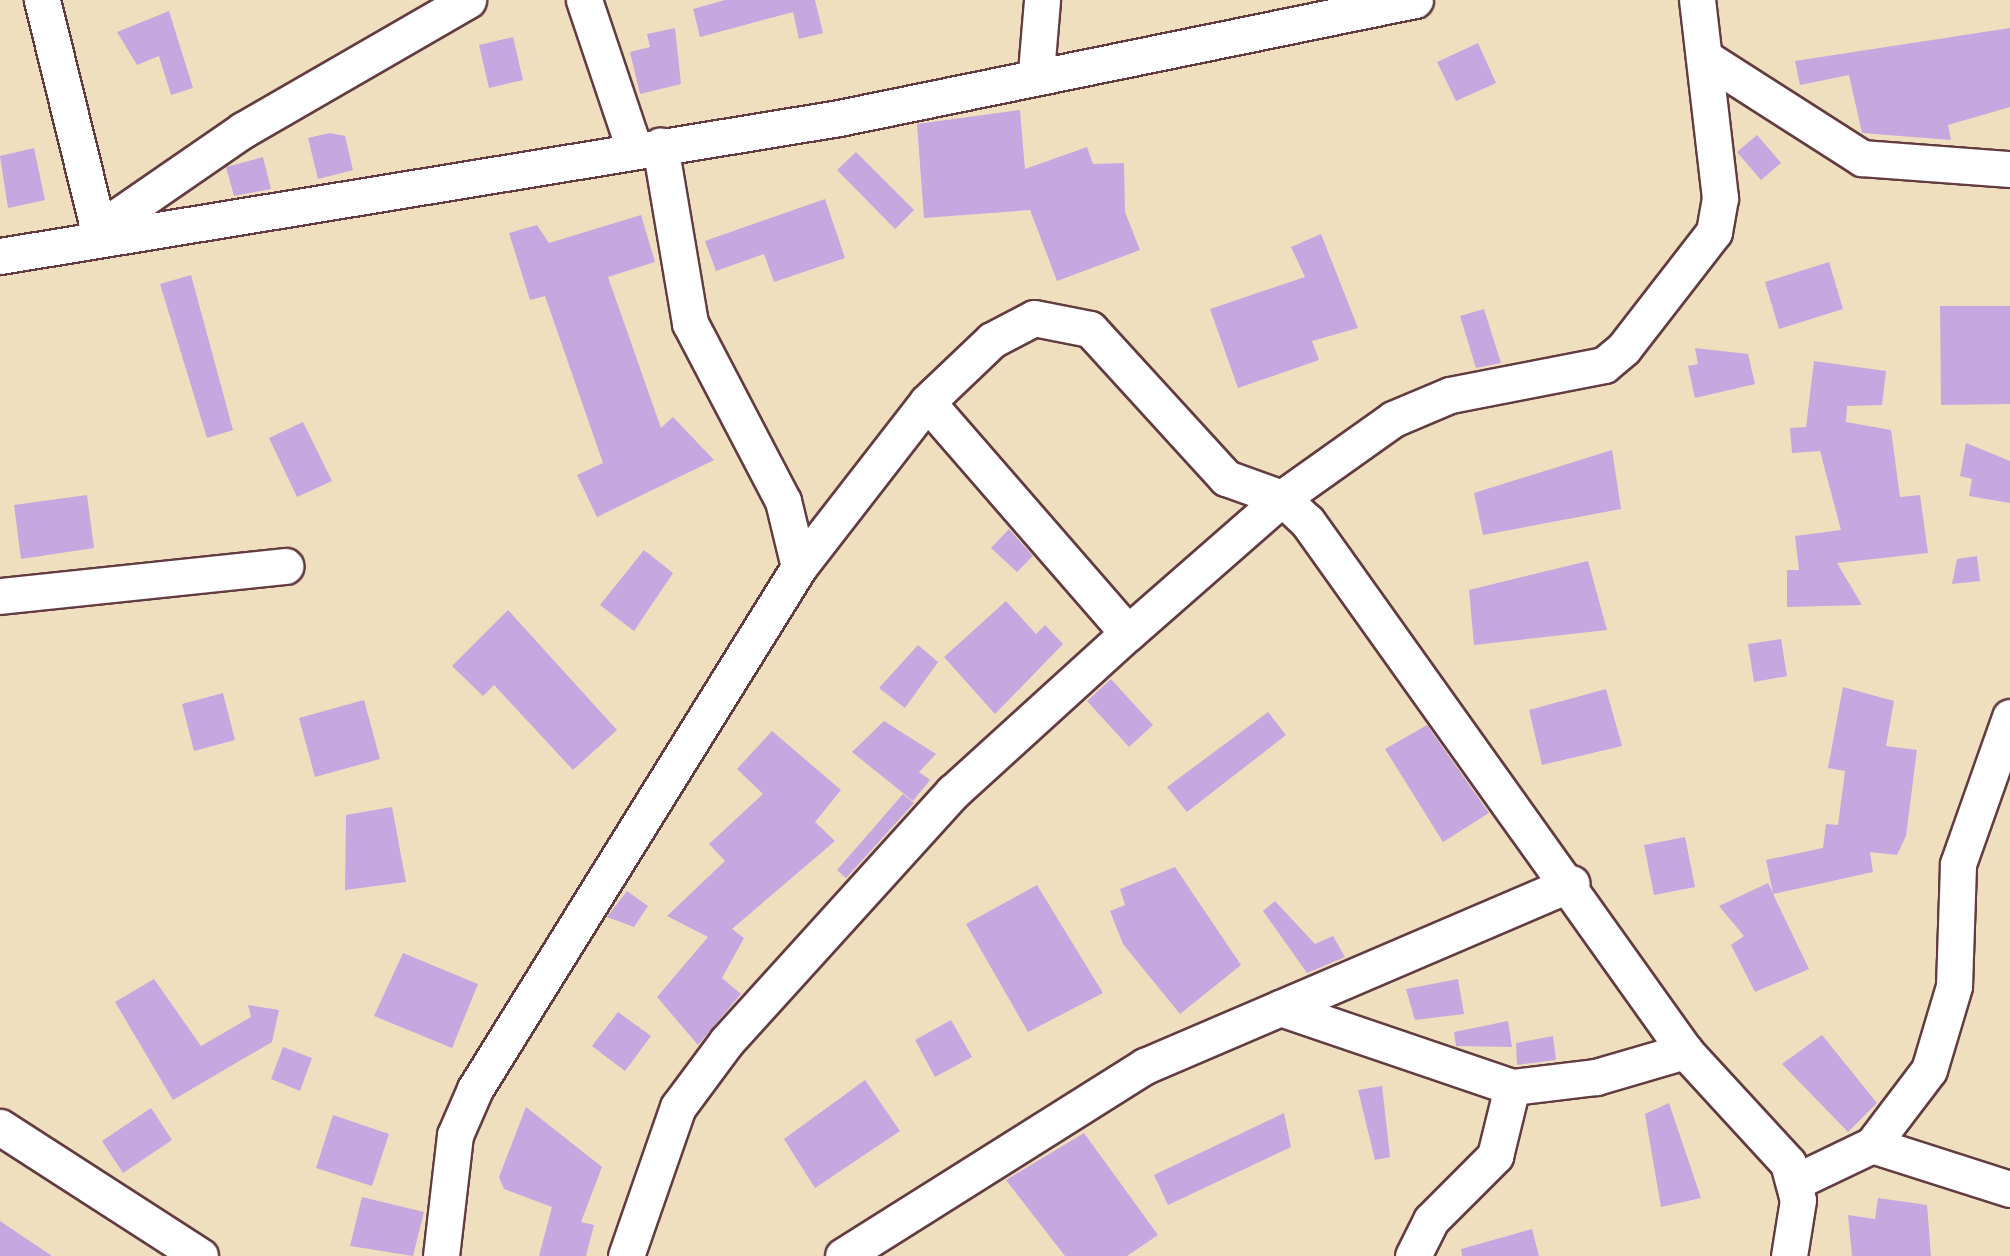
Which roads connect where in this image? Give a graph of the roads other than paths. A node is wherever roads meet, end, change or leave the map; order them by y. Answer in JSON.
{"nodes":[{"id":1,"x":42,"y":0,"type":"edge"},
{"id":2,"x":468,"y":0,"type":"edge"},
{"id":3,"x":584,"y":0,"type":"edge"},
{"id":4,"x":1042,"y":0,"type":"edge"},
{"id":5,"x":1415,"y":0,"type":"edge"},
{"id":6,"x":1698,"y":0,"type":"edge"},
{"id":7,"x":1707,"y":60,"type":"junction"},
{"id":8,"x":1036,"y":72,"type":"junction"},
{"id":9,"x":647,"y":148,"type":"junction"},
{"id":10,"x":2010,"y":169,"type":"edge"},
{"id":11,"x":95,"y":232,"type":"junction"},
{"id":12,"x":0,"y":256,"type":"edge"},
{"id":13,"x":926,"y":402,"type":"junction"},
{"id":14,"x":1282,"y":498,"type":"junction"},
{"id":15,"x":284,"y":566,"type":"dead end"},
{"id":16,"x":799,"y":567,"type":"junction"},
{"id":17,"x":0,"y":596,"type":"edge"},
{"id":18,"x":1128,"y":634,"type":"junction"},
{"id":19,"x":2010,"y":717,"type":"edge"},
{"id":20,"x":1571,"y":883,"type":"junction"},
{"id":21,"x":1280,"y":1008,"type":"junction"},
{"id":22,"x":1685,"y":1051,"type":"junction"},
{"id":23,"x":1512,"y":1087,"type":"junction"},
{"id":24,"x":0,"y":1127,"type":"edge"},
{"id":25,"x":1872,"y":1144,"type":"junction"},
{"id":26,"x":1797,"y":1181,"type":"junction"},
{"id":27,"x":2010,"y":1189,"type":"edge"},
{"id":28,"x":200,"y":1256,"type":"edge"},
{"id":29,"x":440,"y":1256,"type":"edge"},
{"id":30,"x":626,"y":1256,"type":"edge"},
{"id":31,"x":844,"y":1256,"type":"edge"},
{"id":32,"x":1412,"y":1256,"type":"edge"},
{"id":33,"x":1789,"y":1256,"type":"edge"}],
"edges":[{"from":1,"to":11,"type":"street"},
{"from":2,"to":11,"type":"street"},
{"from":3,"to":9,"type":"street"},
{"from":4,"to":8,"type":"street"},
{"from":5,"to":8,"type":"street"},
{"from":6,"to":7,"type":"street"},
{"from":7,"to":10,"type":"street"},
{"from":7,"to":14,"type":"street"},
{"from":8,"to":9,"type":"street"},
{"from":9,"to":11,"type":"street"},
{"from":9,"to":16,"type":"street"},
{"from":11,"to":12,"type":"street"},
{"from":13,"to":14,"type":"street"},
{"from":13,"to":16,"type":"street"},
{"from":13,"to":18,"type":"street"},
{"from":14,"to":18,"type":"street"},
{"from":14,"to":20,"type":"street"},
{"from":15,"to":17,"type":"street"},
{"from":16,"to":29,"type":"street"},
{"from":18,"to":30,"type":"street"},
{"from":19,"to":25,"type":"street"},
{"from":20,"to":21,"type":"street"},
{"from":20,"to":22,"type":"street"},
{"from":21,"to":23,"type":"street"},
{"from":21,"to":31,"type":"street"},
{"from":22,"to":23,"type":"street"},
{"from":22,"to":26,"type":"street"},
{"from":23,"to":32,"type":"street"},
{"from":24,"to":28,"type":"street"},
{"from":25,"to":26,"type":"street"},
{"from":25,"to":27,"type":"street"},
{"from":26,"to":33,"type":"street"}]}
